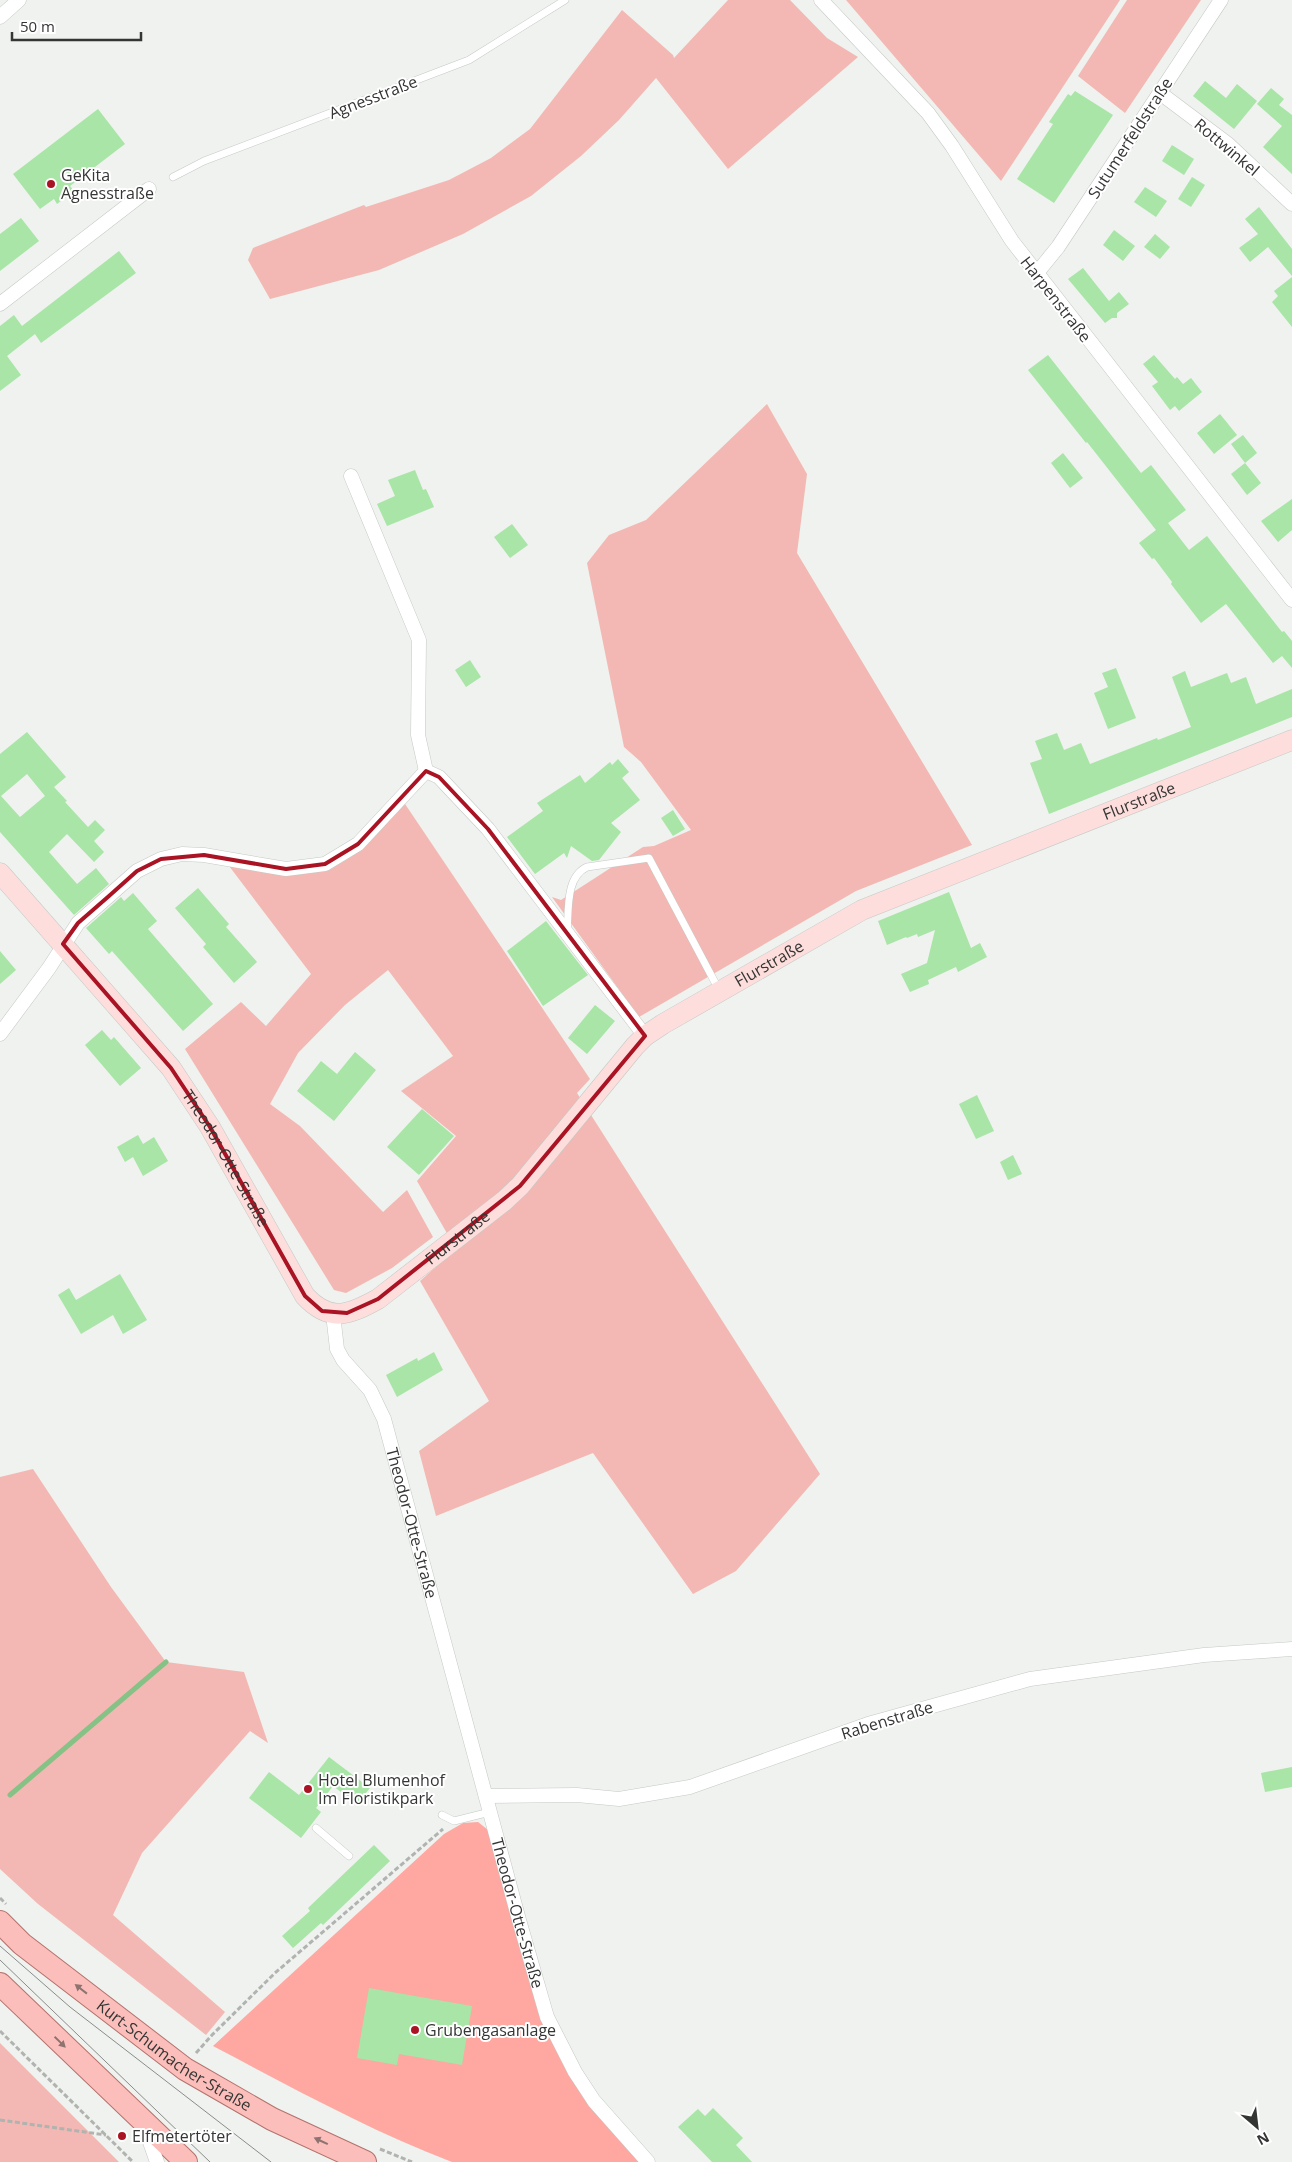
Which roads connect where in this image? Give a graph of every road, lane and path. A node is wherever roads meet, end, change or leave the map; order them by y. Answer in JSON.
{"nodes":[{"id":1,"x":19,"y":0,"type":"edge"},
{"id":2,"x":565,"y":0,"type":"edge"},
{"id":3,"x":821,"y":0,"type":"edge"},
{"id":4,"x":1221,"y":0,"type":"edge"},
{"id":5,"x":0,"y":17,"type":"edge"},
{"id":6,"x":1160,"y":93,"type":"junction"},
{"id":7,"x":173,"y":177,"type":"dead end"},
{"id":8,"x":149,"y":189,"type":"dead end"},
{"id":9,"x":1292,"y":204,"type":"edge"},
{"id":10,"x":1036,"y":274,"type":"junction"},
{"id":11,"x":0,"y":304,"type":"edge"},
{"id":12,"x":351,"y":476,"type":"dead end"},
{"id":13,"x":1292,"y":600,"type":"edge"},
{"id":14,"x":1292,"y":740,"type":"edge"},
{"id":15,"x":426,"y":771,"type":"junction"},
{"id":16,"x":0,"y":873,"type":"edge"},
{"id":17,"x":567,"y":932,"type":"junction"},
{"id":18,"x":64,"y":944,"type":"junction"},
{"id":19,"x":719,"y":990,"type":"junction"},
{"id":20,"x":0,"y":1034,"type":"edge"},
{"id":21,"x":645,"y":1036,"type":"junction"},
{"id":22,"x":333,"y":1314,"type":"junction"},
{"id":23,"x":1292,"y":1648,"type":"edge"},
{"id":24,"x":486,"y":1796,"type":"junction"},
{"id":25,"x":491,"y":1812,"type":"junction"},
{"id":26,"x":442,"y":1815,"type":"dead end"},
{"id":27,"x":454,"y":1821,"type":"junction"},
{"id":28,"x":316,"y":1828,"type":"dead end"},
{"id":29,"x":349,"y":1856,"type":"dead end"},
{"id":30,"x":0,"y":1898,"type":"edge"},
{"id":31,"x":3,"y":1914,"type":"edge"},
{"id":32,"x":0,"y":1984,"type":"edge"},
{"id":33,"x":0,"y":2031,"type":"edge"},
{"id":34,"x":188,"y":2048,"type":"dead end"},
{"id":35,"x":196,"y":2053,"type":"junction"},
{"id":36,"x":202,"y":2057,"type":"dead end"},
{"id":37,"x":140,"y":2119,"type":"junction"},
{"id":38,"x":0,"y":2120,"type":"edge"},
{"id":39,"x":108,"y":2136,"type":"junction"},
{"id":40,"x":371,"y":2155,"type":"edge"},
{"id":41,"x":133,"y":2162,"type":"edge"},
{"id":42,"x":157,"y":2162,"type":"edge"},
{"id":43,"x":186,"y":2162,"type":"edge"},
{"id":44,"x":412,"y":2162,"type":"edge"},
{"id":45,"x":648,"y":2162,"type":"edge"}],
"edges":[{"from":1,"to":5,"type":"street"},
{"from":2,"to":7,"type":"lane","name":"Agnesstraße"},
{"from":3,"to":10,"type":"street","name":"Harpenstraße"},
{"from":4,"to":6,"type":"street","name":"Sutumerfeldstraße"},
{"from":6,"to":9,"type":"street","name":"Rottwinkel"},
{"from":6,"to":10,"type":"street","name":"Sutumerfeldstraße"},
{"from":8,"to":11,"type":"street"},
{"from":10,"to":13,"type":"street","name":"Harpenstraße"},
{"from":12,"to":15,"type":"street"},
{"from":14,"to":19,"type":"street","name":"Flurstraße"},
{"from":15,"to":17,"type":"street"},
{"from":15,"to":18,"type":"street"},
{"from":16,"to":18,"type":"street","name":"Theodor-Otte-Straße"},
{"from":17,"to":19,"type":"lane"},
{"from":17,"to":21,"type":"street"},
{"from":18,"to":20,"type":"street"},
{"from":18,"to":22,"type":"street","name":"Theodor-Otte-Straße"},
{"from":19,"to":21,"type":"street","name":"Flurstraße"},
{"from":21,"to":22,"type":"street","name":"Flurstraße"},
{"from":22,"to":24,"type":"street","name":"Theodor-Otte-Straße"},
{"from":23,"to":24,"type":"street","name":"Rabenstraße"},
{"from":24,"to":25,"type":"street","name":"Theodor-Otte-Straße"},
{"from":25,"to":27,"type":"lane"},
{"from":25,"to":45,"type":"street","name":"Theodor-Otte-Straße"},
{"from":26,"to":27,"type":"lane"},
{"from":27,"to":35,"type":"path"},
{"from":28,"to":29,"type":"lane"},
{"from":30,"to":31,"type":"path"},
{"from":40,"to":31,"type":"main road","name":"Kurt-Schumacher-Straße","one_way":true},
{"from":32,"to":37,"type":"main road","one_way":true},
{"from":33,"to":39,"type":"path"},
{"from":34,"to":35,"type":"path"},
{"from":35,"to":36,"type":"path"},
{"from":37,"to":42,"type":"street"},
{"from":37,"to":43,"type":"main road"},
{"from":38,"to":39,"type":"path"},
{"from":39,"to":41,"type":"path"},
{"from":40,"to":44,"type":"path"}]}
